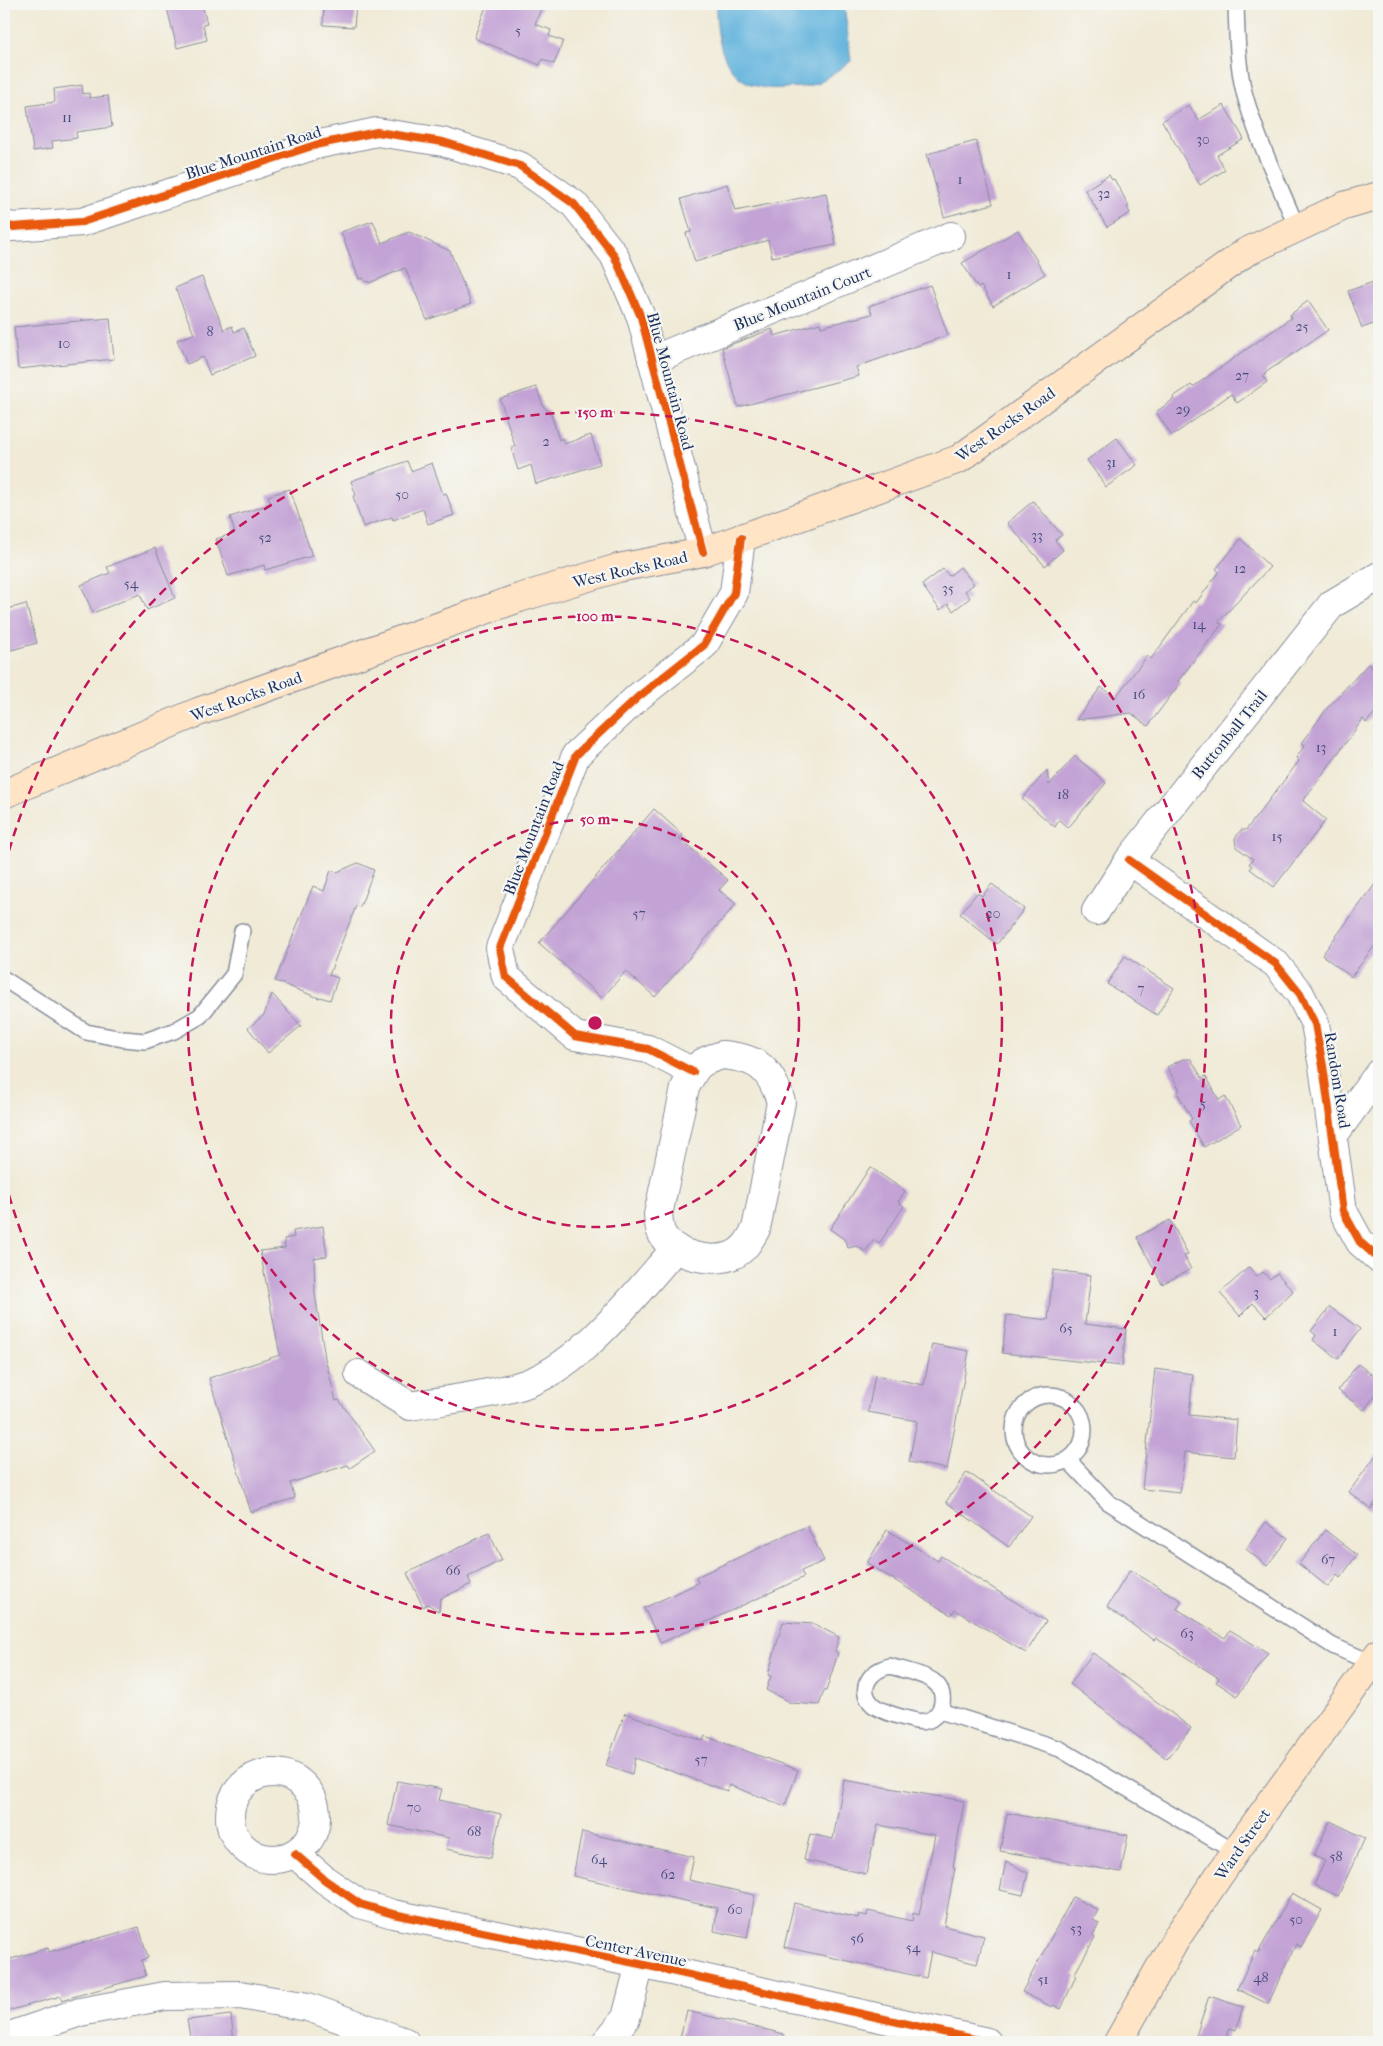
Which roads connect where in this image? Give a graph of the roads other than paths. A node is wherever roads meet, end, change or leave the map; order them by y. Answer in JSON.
{"nodes":[{"id":1,"x":1236,"y":4,"type":"edge"},
{"id":2,"x":1379,"y":196,"type":"edge"},
{"id":3,"x":4,"y":226,"type":"edge"},
{"id":4,"x":1297,"y":228,"type":"junction"},
{"id":5,"x":951,"y":236,"type":"dead end"},
{"id":6,"x":652,"y":360,"type":"junction"},
{"id":7,"x":740,"y":538,"type":"junction"},
{"id":8,"x":702,"y":552,"type":"junction"},
{"id":9,"x":1379,"y":576,"type":"edge"},
{"id":10,"x":4,"y":794,"type":"edge"},
{"id":11,"x":1129,"y":860,"type":"junction"},
{"id":12,"x":1096,"y":910,"type":"dead end"},
{"id":13,"x":242,"y":931,"type":"dead end"},
{"id":14,"x":4,"y":979,"type":"edge"},
{"id":15,"x":693,"y":1072,"type":"junction"},
{"id":16,"x":1379,"y":1073,"type":"edge"},
{"id":17,"x":1333,"y":1136,"type":"junction"},
{"id":18,"x":676,"y":1248,"type":"junction"},
{"id":19,"x":1379,"y":1259,"type":"edge"},
{"id":20,"x":359,"y":1374,"type":"dead end"},
{"id":21,"x":1068,"y":1460,"type":"junction"},
{"id":22,"x":1377,"y":1660,"type":"edge"},
{"id":23,"x":940,"y":1710,"type":"junction"},
{"id":24,"x":1236,"y":1852,"type":"junction"},
{"id":25,"x":295,"y":1854,"type":"dead end"},
{"id":26,"x":640,"y":1964,"type":"junction"},
{"id":27,"x":4,"y":2038,"type":"edge"},
{"id":28,"x":404,"y":2042,"type":"edge"},
{"id":29,"x":606,"y":2042,"type":"edge"},
{"id":30,"x":987,"y":2042,"type":"edge"},
{"id":31,"x":1118,"y":2042,"type":"edge"}],
"edges":[{"from":1,"to":4,"type":"lane"},
{"from":2,"to":4,"type":"main road","name":"West Rocks Road"},
{"from":3,"to":6,"type":"street","name":"Blue Mountain Road"},
{"from":4,"to":7,"type":"main road","name":"West Rocks Road"},
{"from":5,"to":6,"type":"street","name":"Blue Mountain Court"},
{"from":6,"to":8,"type":"street","name":"Blue Mountain Road"},
{"from":7,"to":8,"type":"main road","name":"West Rocks Road"},
{"from":7,"to":15,"type":"street","name":"Blue Mountain Road"},
{"from":8,"to":10,"type":"main road","name":"West Rocks Road"},
{"from":9,"to":11,"type":"street","name":"Buttonball Trail"},
{"from":11,"to":12,"type":"street","name":"Buttonball Trail"},
{"from":11,"to":17,"type":"street","name":"Random Road"},
{"from":13,"to":14,"type":"lane"},
{"from":15,"to":18,"type":"street"},
{"from":15,"to":18,"type":"street"},
{"from":16,"to":17,"type":"street"},
{"from":17,"to":19,"type":"street","name":"Random Road"},
{"from":18,"to":20,"type":"street"},
{"from":21,"to":21,"type":"lane"},
{"from":21,"to":22,"type":"lane"},
{"from":22,"to":24,"type":"main road","name":"Ward Street"},
{"from":23,"to":23,"type":"lane"},
{"from":23,"to":24,"type":"lane"},
{"from":24,"to":31,"type":"main road","name":"Ward Street"},
{"from":25,"to":26,"type":"street","name":"Center Avenue"},
{"from":26,"to":29,"type":"street"},
{"from":26,"to":30,"type":"street","name":"Center Avenue"},
{"from":27,"to":28,"type":"street"}]}
